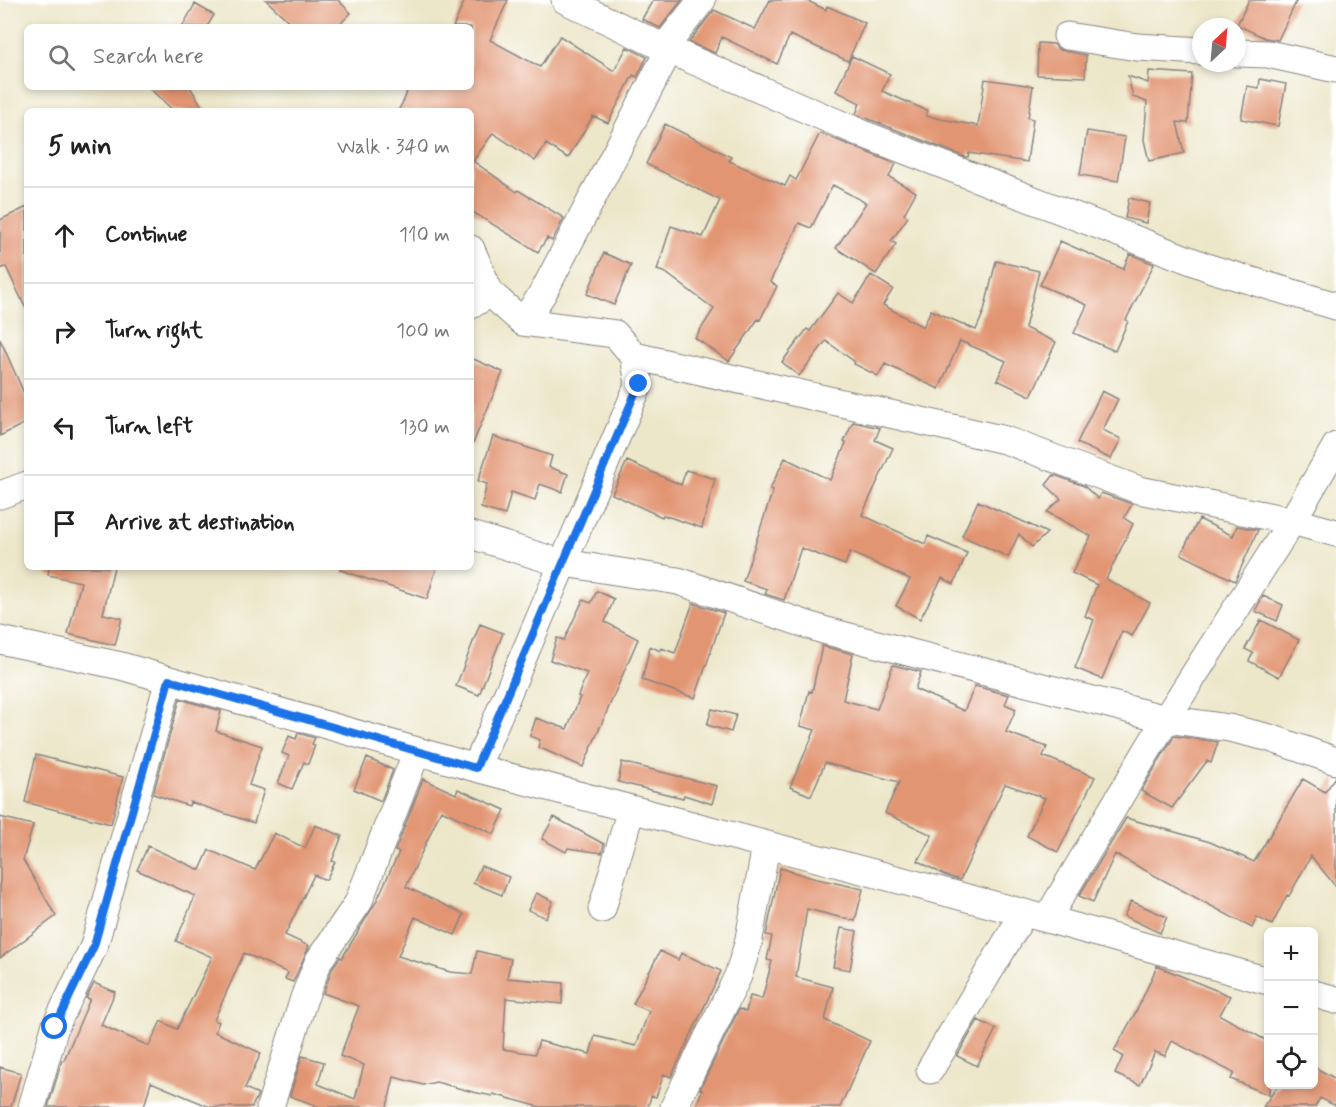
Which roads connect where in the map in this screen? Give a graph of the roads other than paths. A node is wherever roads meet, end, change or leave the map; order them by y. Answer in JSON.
{"nodes":[{"id":1,"x":566,"y":0,"type":"edge"},
{"id":2,"x":702,"y":0,"type":"edge"},
{"id":3,"x":1067,"y":36,"type":"dead end"},
{"id":4,"x":669,"y":50,"type":"junction"},
{"id":5,"x":1192,"y":50,"type":"edge"},
{"id":6,"x":1246,"y":53,"type":"edge"},
{"id":7,"x":1336,"y":69,"type":"edge"},
{"id":8,"x":474,"y":266,"type":"edge"},
{"id":9,"x":480,"y":299,"type":"edge"},
{"id":10,"x":1336,"y":306,"type":"edge"},
{"id":11,"x":523,"y":322,"type":"junction"},
{"id":12,"x":634,"y":356,"type":"junction"},
{"id":13,"x":1336,"y":446,"type":"edge"},
{"id":14,"x":24,"y":486,"type":"edge"},
{"id":15,"x":0,"y":495,"type":"edge"},
{"id":16,"x":1292,"y":521,"type":"junction"},
{"id":17,"x":1336,"y":533,"type":"edge"},
{"id":18,"x":474,"y":536,"type":"edge"},
{"id":19,"x":564,"y":562,"type":"junction"},
{"id":20,"x":0,"y":640,"type":"edge"},
{"id":21,"x":169,"y":680,"type":"junction"},
{"id":22,"x":1167,"y":719,"type":"junction"},
{"id":23,"x":417,"y":751,"type":"junction"},
{"id":24,"x":1336,"y":761,"type":"edge"},
{"id":25,"x":476,"y":768,"type":"junction"},
{"id":26,"x":631,"y":809,"type":"junction"},
{"id":27,"x":765,"y":846,"type":"junction"},
{"id":28,"x":602,"y":909,"type":"dead end"},
{"id":29,"x":1036,"y":916,"type":"junction"},
{"id":30,"x":1264,"y":980,"type":"edge"},
{"id":31,"x":1318,"y":995,"type":"edge"},
{"id":32,"x":1336,"y":1000,"type":"edge"},
{"id":33,"x":930,"y":1070,"type":"dead end"},
{"id":34,"x":32,"y":1107,"type":"edge"},
{"id":35,"x":270,"y":1107,"type":"edge"},
{"id":36,"x":674,"y":1107,"type":"edge"}],
"edges":[{"from":1,"to":4,"type":"street"},
{"from":2,"to":4,"type":"street"},
{"from":3,"to":5,"type":"street"},
{"from":4,"to":10,"type":"street"},
{"from":4,"to":11,"type":"street"},
{"from":6,"to":7,"type":"street"},
{"from":8,"to":9,"type":"street"},
{"from":9,"to":11,"type":"street"},
{"from":11,"to":12,"type":"street"},
{"from":12,"to":16,"type":"street"},
{"from":12,"to":19,"type":"street"},
{"from":13,"to":16,"type":"street"},
{"from":14,"to":15,"type":"street"},
{"from":16,"to":17,"type":"street"},
{"from":16,"to":22,"type":"street"},
{"from":18,"to":19,"type":"street"},
{"from":19,"to":22,"type":"street"},
{"from":19,"to":25,"type":"street"},
{"from":20,"to":21,"type":"street"},
{"from":21,"to":23,"type":"street"},
{"from":21,"to":34,"type":"street"},
{"from":22,"to":24,"type":"street"},
{"from":22,"to":29,"type":"street"},
{"from":23,"to":25,"type":"street"},
{"from":23,"to":35,"type":"street"},
{"from":25,"to":26,"type":"street"},
{"from":26,"to":27,"type":"street"},
{"from":26,"to":28,"type":"street"},
{"from":27,"to":29,"type":"street"},
{"from":27,"to":36,"type":"street"},
{"from":29,"to":30,"type":"street"},
{"from":29,"to":33,"type":"street"},
{"from":31,"to":32,"type":"street"}]}
